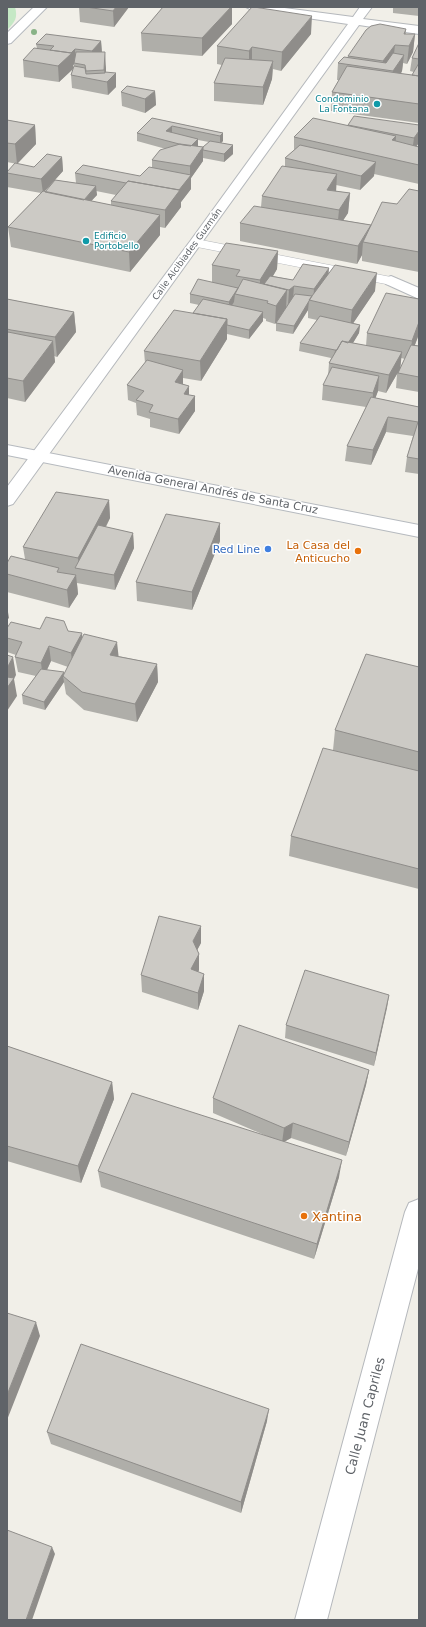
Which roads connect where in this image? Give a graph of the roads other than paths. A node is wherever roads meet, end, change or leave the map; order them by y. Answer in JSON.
{"nodes":[{"id":1,"x":41,"y":7,"type":"edge"},
{"id":2,"x":252,"y":7,"type":"edge"},
{"id":3,"x":366,"y":7,"type":"edge"},
{"id":4,"x":356,"y":21,"type":"junction"},
{"id":5,"x":419,"y":30,"type":"edge"},
{"id":6,"x":7,"y":40,"type":"edge"},
{"id":7,"x":196,"y":242,"type":"junction"},
{"id":8,"x":391,"y":281,"type":"joint"},
{"id":9,"x":419,"y":294,"type":"edge"},
{"id":10,"x":7,"y":450,"type":"edge"},
{"id":11,"x":38,"y":456,"type":"junction"},
{"id":12,"x":7,"y":500,"type":"edge"},
{"id":13,"x":419,"y":531,"type":"edge"},
{"id":14,"x":419,"y":1212,"type":"edge"},
{"id":15,"x":311,"y":1620,"type":"edge"}],
"edges":[{"from":1,"to":6,"type":"street"},
{"from":2,"to":4,"type":"street"},
{"from":3,"to":4,"type":"street","name":"Calle Alcibiades Guzmán"},
{"from":4,"to":5,"type":"street"},
{"from":4,"to":7,"type":"street","name":"Calle Alcibiades Guzmán"},
{"from":7,"to":8,"type":"lane"},
{"from":7,"to":11,"type":"street","name":"Calle Alcibiades Guzmán"},
{"from":8,"to":9,"type":"street"},
{"from":10,"to":11,"type":"street","name":"Avenida General Andrés de Santa Cruz"},
{"from":11,"to":12,"type":"street","name":"Calle Alcibiades Guzmán"},
{"from":11,"to":13,"type":"street","name":"Avenida General Andrés de Santa Cruz"},
{"from":14,"to":15,"type":"street","name":"Calle Juan Capriles"}]}
